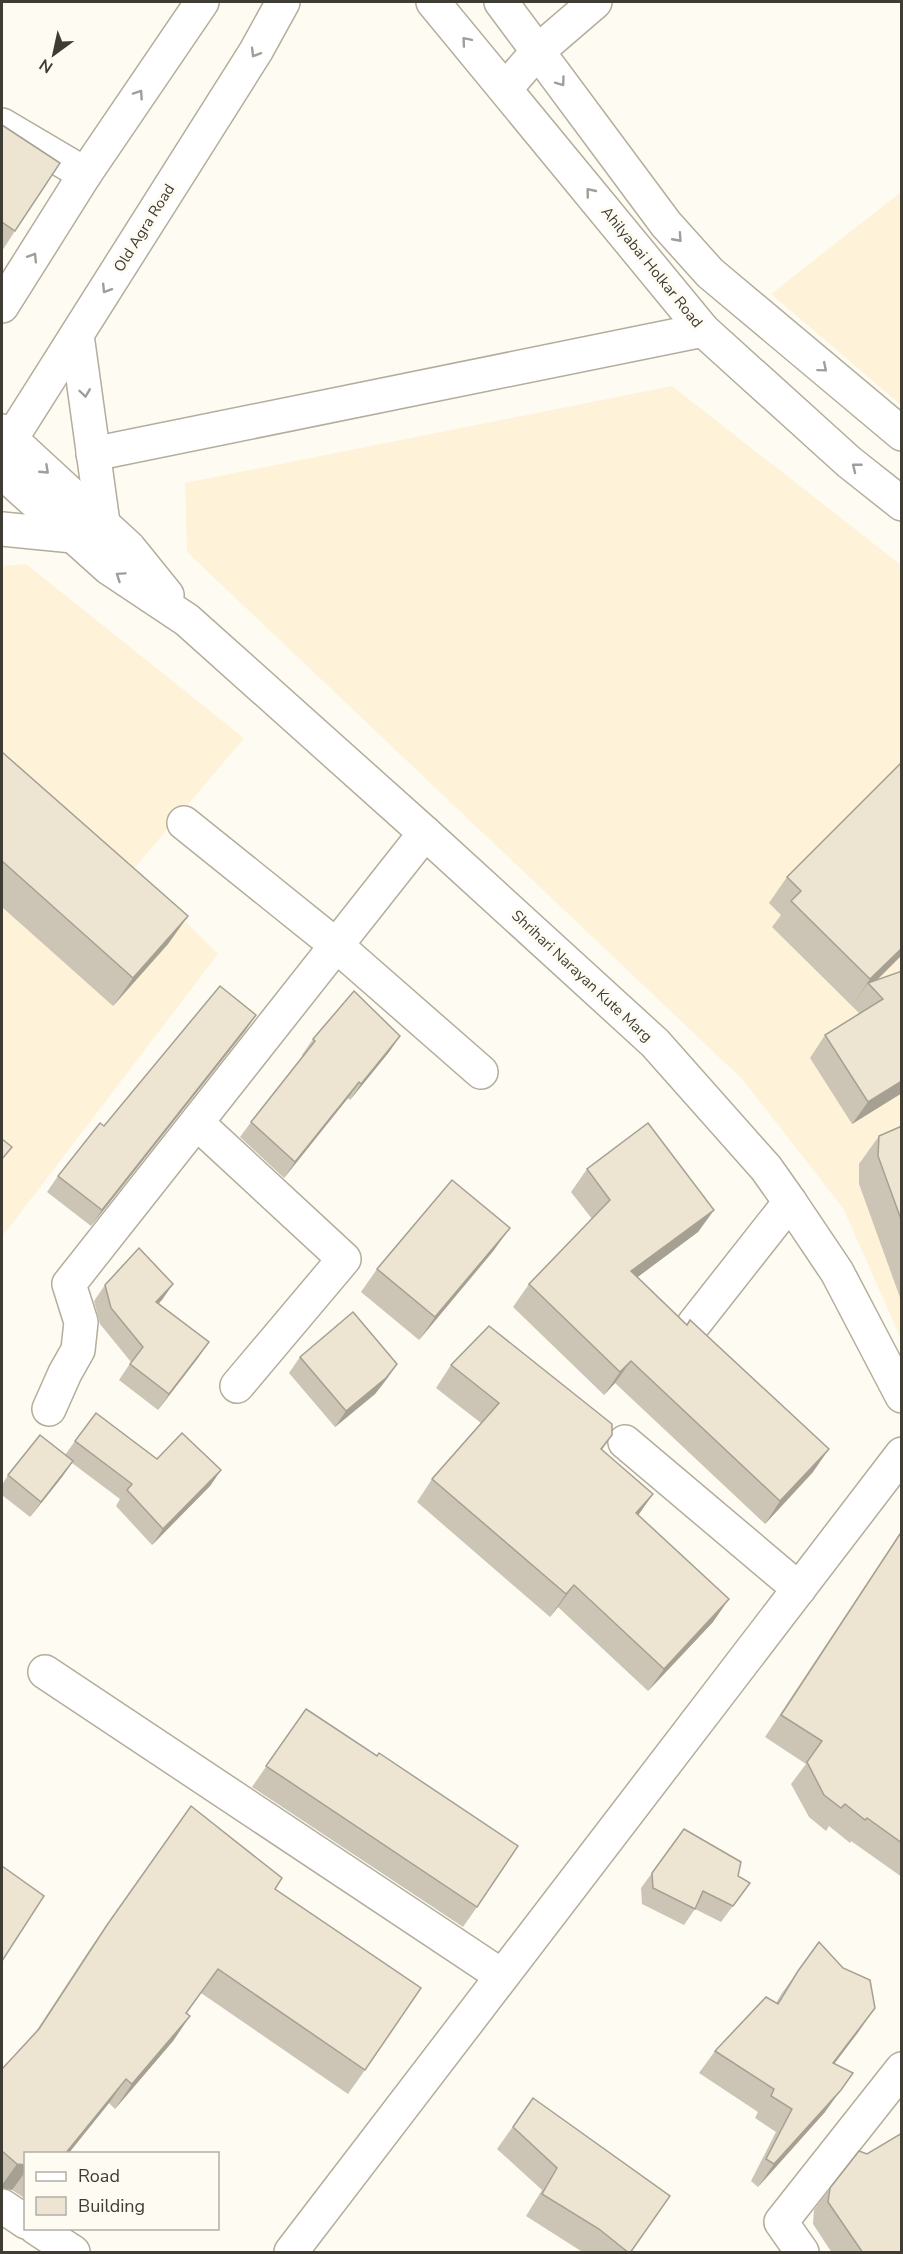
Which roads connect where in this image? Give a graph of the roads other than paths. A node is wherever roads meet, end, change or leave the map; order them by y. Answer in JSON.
{"nodes":[{"id":1,"x":201,"y":2,"type":"edge"},
{"id":2,"x":283,"y":2,"type":"edge"},
{"id":3,"x":433,"y":2,"type":"edge"},
{"id":4,"x":501,"y":2,"type":"edge"},
{"id":5,"x":595,"y":2,"type":"edge"},
{"id":6,"x":538,"y":51,"type":"junction"},
{"id":7,"x":506,"y":88,"type":"junction"},
{"id":8,"x":2,"y":125,"type":"edge"},
{"id":9,"x":85,"y":174,"type":"junction"},
{"id":10,"x":2,"y":306,"type":"edge"},
{"id":11,"x":703,"y":330,"type":"junction"},
{"id":12,"x":77,"y":335,"type":"junction"},
{"id":13,"x":902,"y":434,"type":"edge"},
{"id":14,"x":5,"y":441,"type":"edge"},
{"id":15,"x":93,"y":454,"type":"junction"},
{"id":16,"x":2,"y":472,"type":"edge"},
{"id":17,"x":902,"y":504,"type":"edge"},
{"id":18,"x":103,"y":523,"type":"junction"},
{"id":19,"x":2,"y":529,"type":"edge"},
{"id":20,"x":73,"y":536,"type":"junction"},
{"id":21,"x":187,"y":620,"type":"junction"},
{"id":22,"x":184,"y":823,"type":"dead end"},
{"id":23,"x":425,"y":833,"type":"junction"},
{"id":24,"x":337,"y":946,"type":"junction"},
{"id":25,"x":481,"y":1072,"type":"dead end"},
{"id":26,"x":196,"y":1123,"type":"junction"},
{"id":27,"x":790,"y":1202,"type":"junction"},
{"id":28,"x":693,"y":1323,"type":"edge"},
{"id":29,"x":237,"y":1386,"type":"dead end"},
{"id":30,"x":902,"y":1396,"type":"edge"},
{"id":31,"x":49,"y":1409,"type":"dead end"},
{"id":32,"x":626,"y":1442,"type":"dead end"},
{"id":33,"x":902,"y":1454,"type":"edge"},
{"id":34,"x":799,"y":1588,"type":"junction"},
{"id":35,"x":45,"y":1672,"type":"dead end"},
{"id":36,"x":502,"y":1976,"type":"junction"},
{"id":37,"x":902,"y":2069,"type":"edge"},
{"id":38,"x":2,"y":2206,"type":"edge"},
{"id":39,"x":24,"y":2221,"type":"edge"},
{"id":40,"x":38,"y":2230,"type":"edge"},
{"id":41,"x":73,"y":2253,"type":"edge"},
{"id":42,"x":291,"y":2253,"type":"edge"},
{"id":43,"x":802,"y":2253,"type":"edge"}],
"edges":[{"from":9,"to":1,"type":"street","one_way":true},
{"from":2,"to":12,"type":"street","name":"Old Agra Road","one_way":true},
{"from":7,"to":3,"type":"street","name":"Ahilyabai Holkar Road","one_way":true},
{"from":4,"to":6,"type":"street"},
{"from":5,"to":6,"type":"street"},
{"from":6,"to":7,"type":"street"},
{"from":6,"to":13,"type":"street","one_way":true},
{"from":11,"to":7,"type":"street","name":"Ahilyabai Holkar Road","one_way":true},
{"from":8,"to":9,"type":"street"},
{"from":10,"to":9,"type":"street","one_way":true},
{"from":11,"to":15,"type":"street"},
{"from":17,"to":11,"type":"street","name":"Ahilyabai Holkar Road","one_way":true},
{"from":12,"to":14,"type":"street","name":"Old Agra Road"},
{"from":12,"to":15,"type":"street","one_way":true},
{"from":14,"to":18,"type":"street","name":"Shrihari Narayan Kute Marg","one_way":true},
{"from":15,"to":18,"type":"street"},
{"from":16,"to":20,"type":"street","name":"Shrihari Narayan Kute Marg"},
{"from":18,"to":21,"type":"street","name":"Shrihari Narayan Kute Marg"},
{"from":19,"to":20,"type":"street"},
{"from":21,"to":20,"type":"street","name":"Shrihari Narayan Kute Marg","one_way":true},
{"from":21,"to":23,"type":"street","name":"Shrihari Narayan Kute Marg"},
{"from":22,"to":24,"type":"street"},
{"from":23,"to":24,"type":"street"},
{"from":23,"to":27,"type":"street","name":"Shrihari Narayan Kute Marg"},
{"from":24,"to":25,"type":"street"},
{"from":24,"to":26,"type":"street"},
{"from":26,"to":29,"type":"street"},
{"from":26,"to":31,"type":"street"},
{"from":27,"to":28,"type":"street"},
{"from":27,"to":30,"type":"street","name":"Shrihari Narayan Kute Marg"},
{"from":32,"to":34,"type":"street"},
{"from":33,"to":34,"type":"street"},
{"from":34,"to":36,"type":"street"},
{"from":35,"to":36,"type":"street"},
{"from":36,"to":42,"type":"street"},
{"from":37,"to":43,"type":"street"},
{"from":38,"to":39,"type":"street"},
{"from":40,"to":41,"type":"street"}]}
